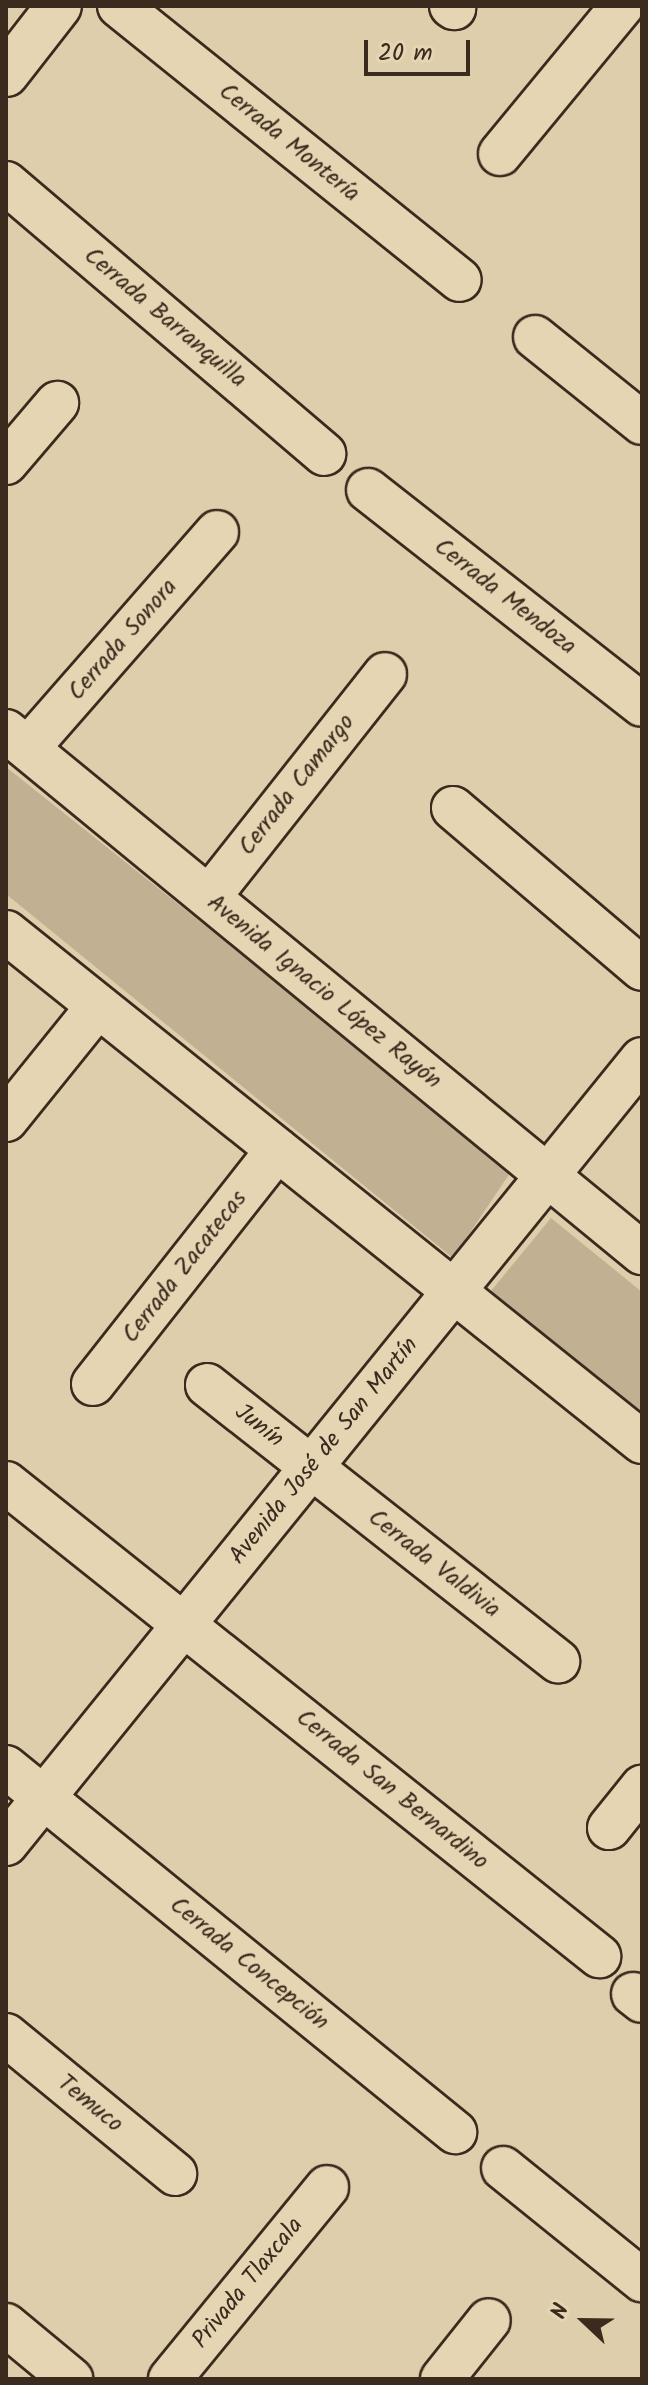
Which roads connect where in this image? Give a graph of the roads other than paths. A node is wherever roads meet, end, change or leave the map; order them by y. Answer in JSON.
{"nodes":[{"id":1,"x":59,"y":6,"type":"edge"},
{"id":2,"x":119,"y":6,"type":"edge"},
{"id":3,"x":622,"y":6,"type":"edge"},
{"id":4,"x":6,"y":74,"type":"edge"},
{"id":5,"x":500,"y":154,"type":"dead end"},
{"id":6,"x":6,"y":183,"type":"edge"},
{"id":7,"x":460,"y":280,"type":"dead end"},
{"id":8,"x":535,"y":337,"type":"dead end"},
{"id":9,"x":57,"y":403,"type":"dead end"},
{"id":10,"x":642,"y":423,"type":"edge"},
{"id":11,"x":324,"y":454,"type":"dead end"},
{"id":12,"x":6,"y":463,"type":"edge"},
{"id":13,"x":368,"y":490,"type":"dead end"},
{"id":14,"x":217,"y":532,"type":"dead end"},
{"id":15,"x":385,"y":674,"type":"dead end"},
{"id":16,"x":642,"y":705,"type":"edge"},
{"id":17,"x":17,"y":740,"type":"edge"},
{"id":18,"x":453,"y":808,"type":"dead end"},
{"id":19,"x":209,"y":897,"type":"junction"},
{"id":20,"x":6,"y":932,"type":"edge"},
{"id":21,"x":642,"y":969,"type":"edge"},
{"id":22,"x":98,"y":1006,"type":"junction"},
{"id":23,"x":642,"y":1059,"type":"edge"},
{"id":24,"x":6,"y":1120,"type":"edge"},
{"id":25,"x":277,"y":1150,"type":"junction"},
{"id":26,"x":548,"y":1175,"type":"junction"},
{"id":27,"x":642,"y":1253,"type":"edge"},
{"id":28,"x":455,"y":1290,"type":"junction"},
{"id":29,"x":93,"y":1384,"type":"dead end"},
{"id":30,"x":207,"y":1385,"type":"dead end"},
{"id":31,"x":642,"y":1442,"type":"edge"},
{"id":32,"x":311,"y":1467,"type":"junction"},
{"id":33,"x":6,"y":1483,"type":"edge"},
{"id":34,"x":184,"y":1625,"type":"junction"},
{"id":35,"x":558,"y":1661,"type":"dead end"},
{"id":36,"x":6,"y":1767,"type":"edge"},
{"id":37,"x":642,"y":1787,"type":"edge"},
{"id":38,"x":44,"y":1797,"type":"junction"},
{"id":39,"x":609,"y":1828,"type":"dead end"},
{"id":40,"x":6,"y":1844,"type":"edge"},
{"id":41,"x":599,"y":1956,"type":"dead end"},
{"id":42,"x":6,"y":2035,"type":"edge"},
{"id":43,"x":455,"y":2132,"type":"dead end"},
{"id":44,"x":503,"y":2168,"type":"dead end"},
{"id":45,"x":175,"y":2174,"type":"dead end"},
{"id":46,"x":327,"y":2187,"type":"dead end"},
{"id":47,"x":642,"y":2280,"type":"edge"},
{"id":48,"x":489,"y":2320,"type":"dead end"},
{"id":49,"x":12,"y":2343,"type":"edge"},
{"id":50,"x":71,"y":2379,"type":"edge"},
{"id":51,"x":170,"y":2379,"type":"edge"},
{"id":52,"x":442,"y":2379,"type":"edge"}],
"edges":[{"from":1,"to":4,"type":"main road"},
{"from":2,"to":7,"type":"street","name":"Cerrada Montería"},
{"from":3,"to":5,"type":"street"},
{"from":6,"to":11,"type":"street","name":"Cerrada Barranquilla"},
{"from":8,"to":10,"type":"street"},
{"from":9,"to":12,"type":"street"},
{"from":13,"to":16,"type":"street","name":"Cerrada Mendoza"},
{"from":14,"to":17,"type":"street","name":"Cerrada Sonora"},
{"from":15,"to":19,"type":"street","name":"Cerrada Camargo"},
{"from":17,"to":19,"type":"street","name":"Avenida Ignacio López Rayón"},
{"from":18,"to":21,"type":"street"},
{"from":19,"to":26,"type":"street","name":"Avenida Ignacio López Rayón"},
{"from":20,"to":22,"type":"street"},
{"from":22,"to":24,"type":"street"},
{"from":22,"to":25,"type":"street"},
{"from":23,"to":26,"type":"street","name":"Avenida José de San Martín"},
{"from":25,"to":28,"type":"street"},
{"from":25,"to":29,"type":"street","name":"Cerrada Zacatecas"},
{"from":26,"to":27,"type":"street","name":"Avenida Ignacio López Rayón"},
{"from":26,"to":28,"type":"street","name":"Avenida José de San Martín"},
{"from":28,"to":31,"type":"street"},
{"from":28,"to":32,"type":"street","name":"Avenida José de San Martín"},
{"from":30,"to":32,"type":"street","name":"Junín"},
{"from":32,"to":34,"type":"street","name":"Avenida José de San Martín"},
{"from":32,"to":35,"type":"street","name":"Cerrada Valdivia"},
{"from":33,"to":34,"type":"street","name":"Cerrada San Bernardino"},
{"from":34,"to":38,"type":"street","name":"Avenida José de San Martín"},
{"from":34,"to":41,"type":"street","name":"Cerrada San Bernardino"},
{"from":36,"to":38,"type":"street","name":"Cerrada Concepción"},
{"from":37,"to":39,"type":"street"},
{"from":38,"to":40,"type":"street","name":"Avenida José de San Martín"},
{"from":38,"to":43,"type":"street","name":"Cerrada Concepción"},
{"from":42,"to":45,"type":"street","name":"Temuco"},
{"from":44,"to":47,"type":"street"},
{"from":46,"to":51,"type":"street","name":"Privada Tlaxcala"},
{"from":48,"to":52,"type":"street"},
{"from":49,"to":50,"type":"street"}]}
